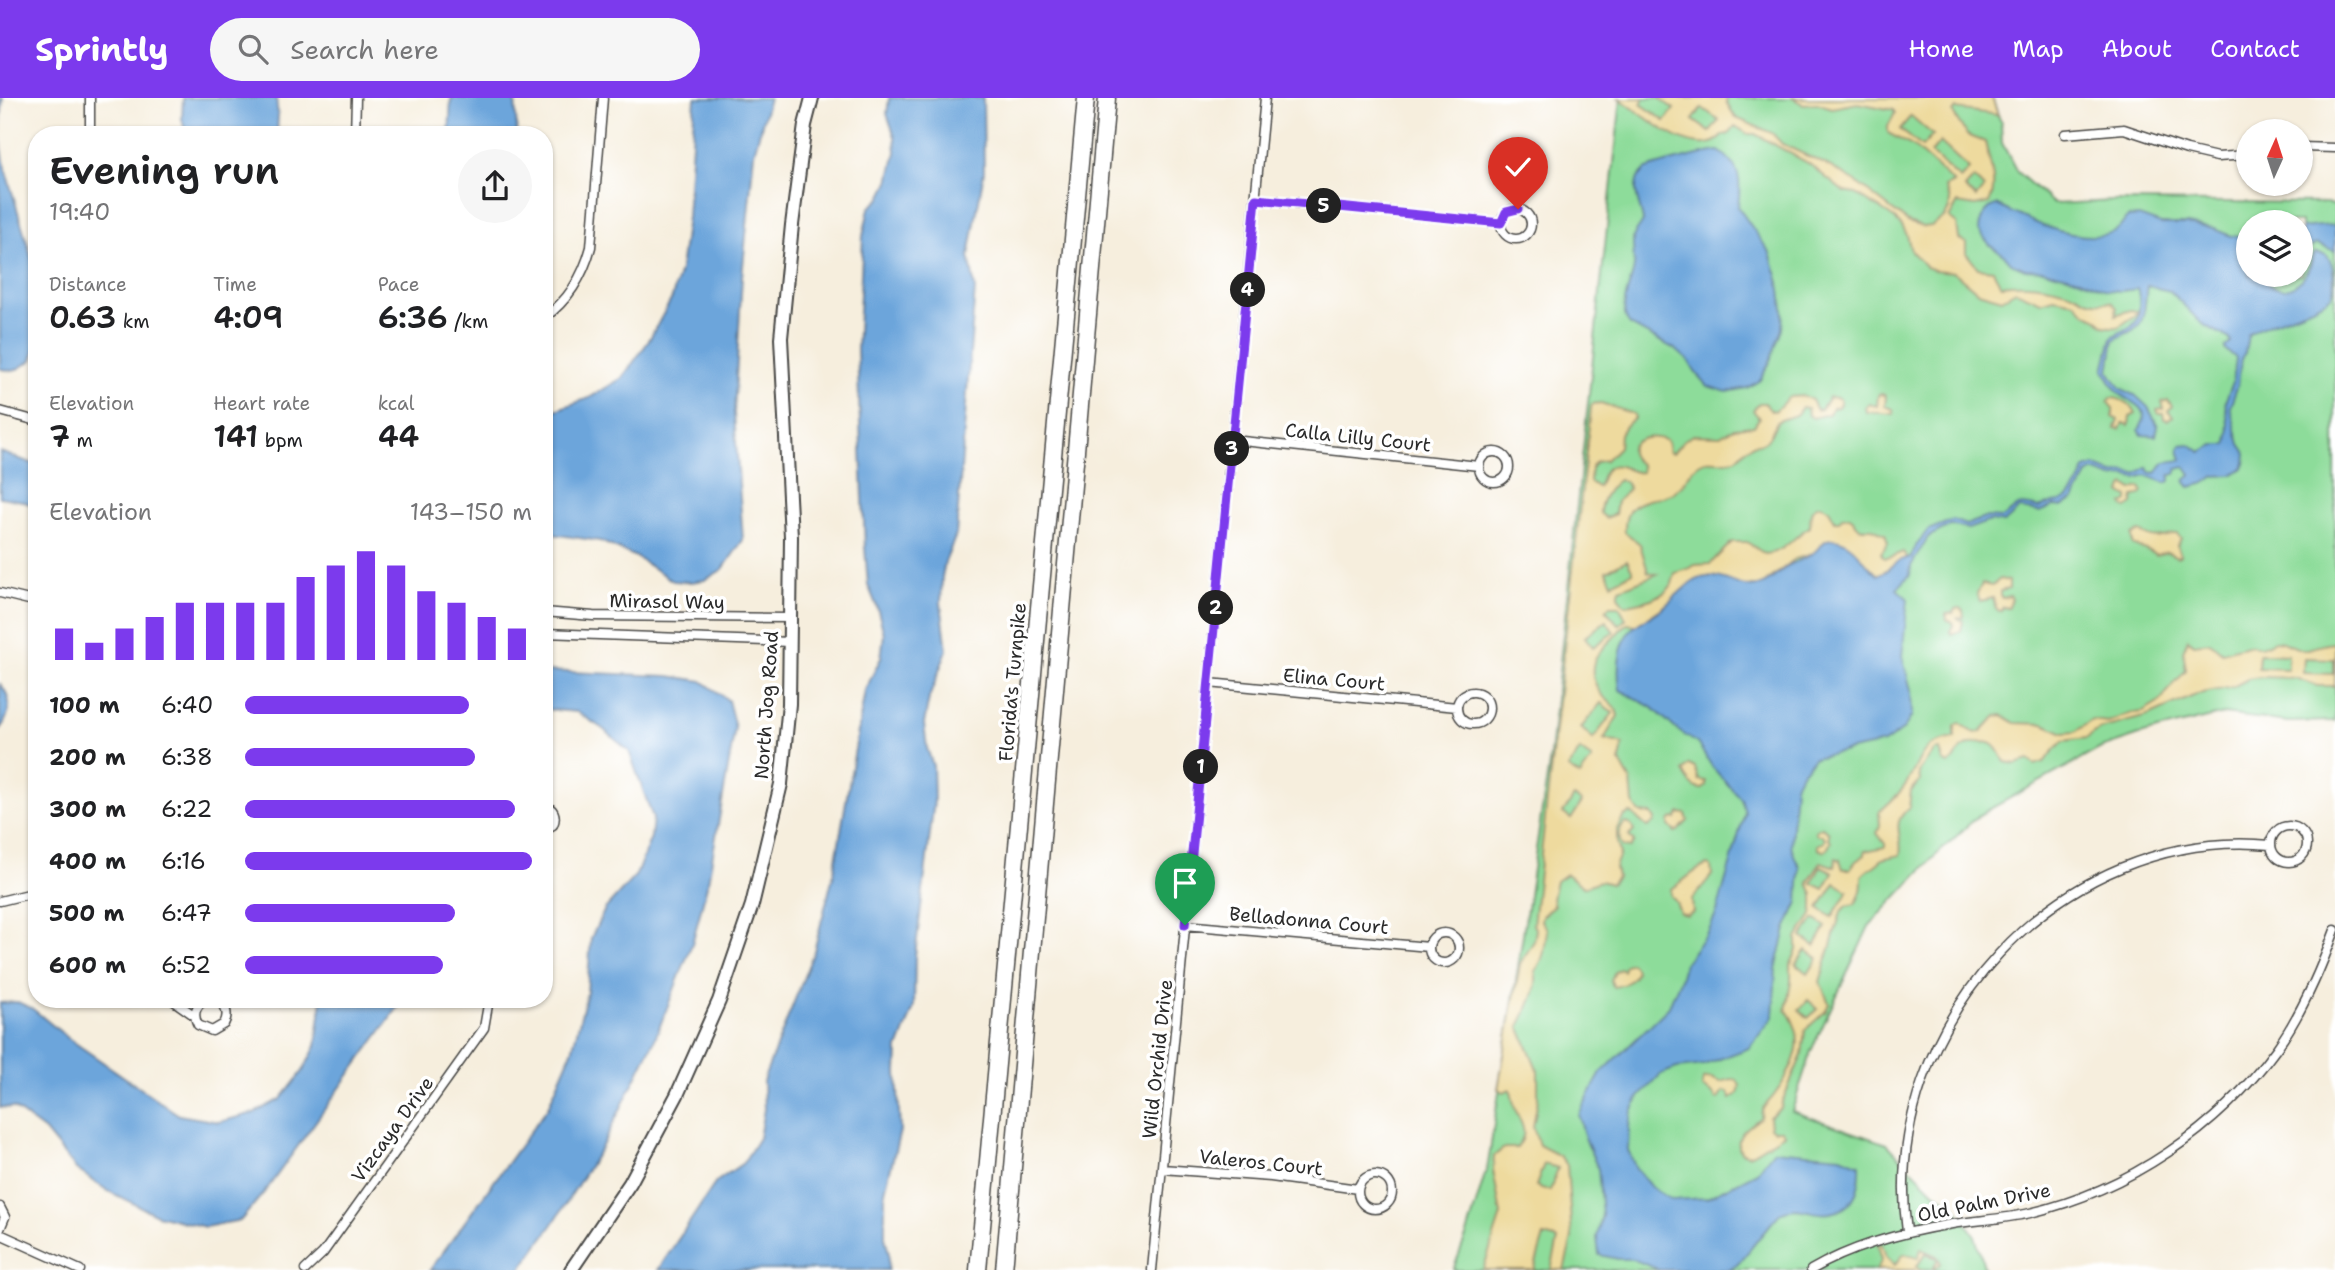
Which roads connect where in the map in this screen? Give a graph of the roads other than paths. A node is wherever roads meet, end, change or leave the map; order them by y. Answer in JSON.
{"nodes":[{"id":1,"x":90,"y":98,"type":"edge"},
{"id":2,"x":356,"y":98,"type":"edge"},
{"id":3,"x":603,"y":98,"type":"edge"},
{"id":4,"x":812,"y":98,"type":"edge"},
{"id":5,"x":1087,"y":98,"type":"edge"},
{"id":6,"x":1107,"y":98,"type":"edge"},
{"id":7,"x":1265,"y":98,"type":"edge"},
{"id":8,"x":90,"y":126,"type":"edge"},
{"id":9,"x":355,"y":126,"type":"edge"},
{"id":10,"x":2065,"y":134,"type":"dead end"},
{"id":11,"x":2314,"y":147,"type":"edge"},
{"id":12,"x":2335,"y":148,"type":"edge"},
{"id":13,"x":2236,"y":156,"type":"edge"},
{"id":14,"x":1256,"y":199,"type":"junction"},
{"id":15,"x":1501,"y":223,"type":"dead end"},
{"id":16,"x":553,"y":310,"type":"edge"},
{"id":17,"x":0,"y":411,"type":"edge"},
{"id":18,"x":28,"y":419,"type":"edge"},
{"id":19,"x":1233,"y":440,"type":"junction"},
{"id":20,"x":1479,"y":466,"type":"dead end"},
{"id":21,"x":0,"y":593,"type":"edge"},
{"id":22,"x":28,"y":600,"type":"edge"},
{"id":23,"x":553,"y":613,"type":"edge"},
{"id":24,"x":790,"y":618,"type":"junction"},
{"id":25,"x":553,"y":633,"type":"edge"},
{"id":26,"x":790,"y":642,"type":"junction"},
{"id":27,"x":1209,"y":683,"type":"junction"},
{"id":28,"x":1457,"y":707,"type":"dead end"},
{"id":29,"x":2271,"y":845,"type":"junction"},
{"id":30,"x":28,"y":894,"type":"edge"},
{"id":31,"x":0,"y":901,"type":"edge"},
{"id":32,"x":1185,"y":925,"type":"junction"},
{"id":33,"x":2335,"y":930,"type":"edge"},
{"id":34,"x":1429,"y":947,"type":"dead end"},
{"id":35,"x":184,"y":1008,"type":"edge"},
{"id":36,"x":197,"y":1008,"type":"edge"},
{"id":37,"x":225,"y":1008,"type":"edge"},
{"id":38,"x":487,"y":1008,"type":"edge"},
{"id":39,"x":195,"y":1016,"type":"junction"},
{"id":40,"x":1162,"y":1169,"type":"junction"},
{"id":41,"x":1358,"y":1189,"type":"junction"},
{"id":42,"x":0,"y":1207,"type":"edge"},
{"id":43,"x":0,"y":1228,"type":"edge"},
{"id":44,"x":1907,"y":1233,"type":"junction"},
{"id":45,"x":0,"y":1234,"type":"edge"},
{"id":46,"x":80,"y":1270,"type":"edge"},
{"id":47,"x":305,"y":1270,"type":"edge"},
{"id":48,"x":571,"y":1270,"type":"edge"},
{"id":49,"x":978,"y":1270,"type":"edge"},
{"id":50,"x":1004,"y":1270,"type":"edge"},
{"id":51,"x":1152,"y":1270,"type":"edge"},
{"id":52,"x":1811,"y":1270,"type":"edge"}],
"edges":[{"from":1,"to":8,"type":"street"},
{"from":2,"to":9,"type":"street"},
{"from":3,"to":16,"type":"street"},
{"from":4,"to":24,"type":"street","name":"North Jog Road"},
{"from":5,"to":49,"type":"highway","name":"Florida's Turnpike"},
{"from":6,"to":50,"type":"highway"},
{"from":7,"to":14,"type":"street","name":"Wild Orchid Drive"},
{"from":10,"to":13,"type":"street"},
{"from":11,"to":12,"type":"street"},
{"from":14,"to":15,"type":"street"},
{"from":14,"to":19,"type":"street","name":"Wild Orchid Drive"},
{"from":17,"to":18,"type":"street"},
{"from":19,"to":20,"type":"street","name":"Calla Lilly Court"},
{"from":19,"to":27,"type":"street","name":"Wild Orchid Drive"},
{"from":21,"to":22,"type":"street"},
{"from":23,"to":24,"type":"street","name":"Mirasol Way"},
{"from":24,"to":26,"type":"street","name":"North Jog Road"},
{"from":25,"to":26,"type":"street","name":"Mirasol Way"},
{"from":26,"to":48,"type":"street","name":"North Jog Road"},
{"from":27,"to":28,"type":"street","name":"Elina Court"},
{"from":27,"to":32,"type":"street","name":"Wild Orchid Drive"},
{"from":29,"to":29,"type":"street"},
{"from":29,"to":44,"type":"street"},
{"from":30,"to":31,"type":"street"},
{"from":32,"to":34,"type":"street","name":"Belladonna Court"},
{"from":32,"to":40,"type":"street","name":"Wild Orchid Drive"},
{"from":33,"to":44,"type":"street","name":"Old Palm Drive"},
{"from":35,"to":39,"type":"street"},
{"from":36,"to":39,"type":"street"},
{"from":37,"to":39,"type":"street"},
{"from":38,"to":47,"type":"street","name":"Vizcaya Drive"},
{"from":40,"to":41,"type":"street","name":"Valeros Court"},
{"from":40,"to":51,"type":"street","name":"Wild Orchid Drive"},
{"from":41,"to":41,"type":"street","name":"Valeros Court"},
{"from":42,"to":43,"type":"street"},
{"from":44,"to":52,"type":"street","name":"Old Palm Drive"},
{"from":45,"to":46,"type":"street"}]}
